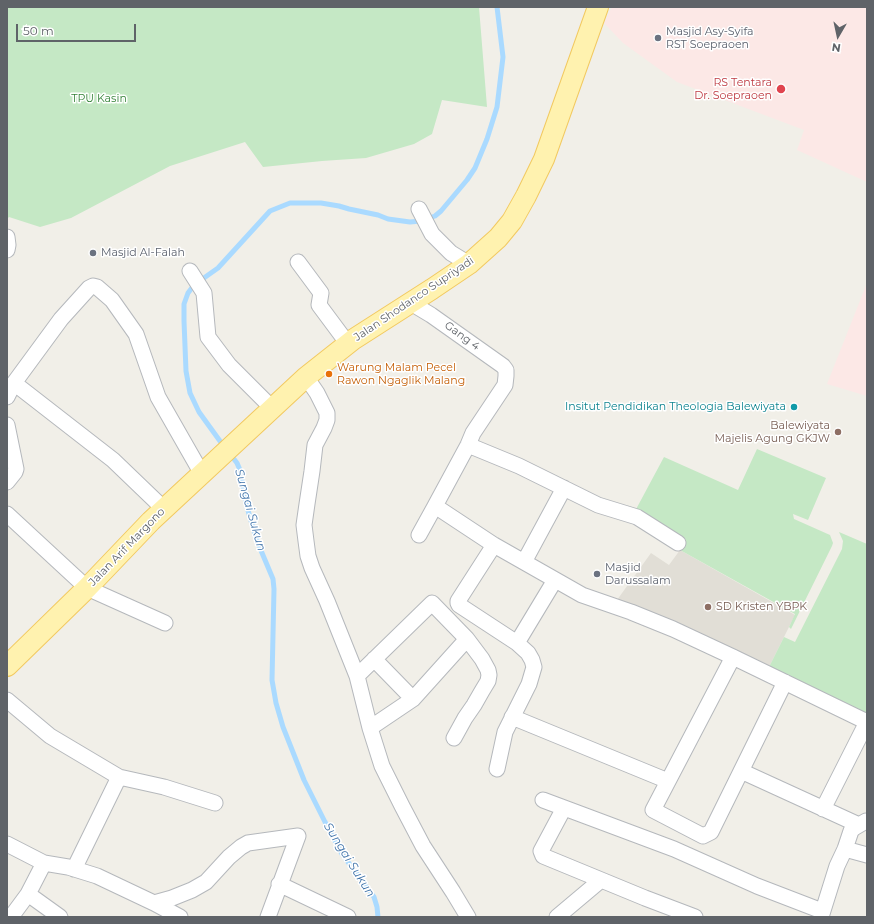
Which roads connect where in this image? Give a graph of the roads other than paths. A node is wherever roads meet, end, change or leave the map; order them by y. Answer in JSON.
{"nodes":[{"id":1,"x":598,"y":7,"type":"edge"},
{"id":2,"x":419,"y":209,"type":"dead end"},
{"id":3,"x":7,"y":237,"type":"edge"},
{"id":4,"x":7,"y":250,"type":"edge"},
{"id":5,"x":298,"y":262,"type":"dead end"},
{"id":6,"x":469,"y":264,"type":"junction"},
{"id":7,"x":190,"y":271,"type":"dead end"},
{"id":8,"x":411,"y":303,"type":"junction"},
{"id":9,"x":348,"y":344,"type":"junction"},
{"id":10,"x":306,"y":377,"type":"junction"},
{"id":11,"x":14,"y":383,"type":"junction"},
{"id":12,"x":7,"y":397,"type":"edge"},
{"id":13,"x":272,"y":408,"type":"junction"},
{"id":14,"x":7,"y":425,"type":"edge"},
{"id":15,"x":248,"y":431,"type":"joint"},
{"id":16,"x":468,"y":445,"type":"junction"},
{"id":17,"x":202,"y":474,"type":"junction"},
{"id":18,"x":7,"y":482,"type":"edge"},
{"id":19,"x":564,"y":488,"type":"junction"},
{"id":20,"x":435,"y":506,"type":"junction"},
{"id":21,"x":164,"y":509,"type":"junction"},
{"id":22,"x":7,"y":514,"type":"edge"},
{"id":23,"x":419,"y":535,"type":"dead end"},
{"id":24,"x":678,"y":543,"type":"dead end"},
{"id":25,"x":494,"y":545,"type":"junction"},
{"id":26,"x":524,"y":562,"type":"junction"},
{"id":27,"x":555,"y":580,"type":"junction"},
{"id":28,"x":88,"y":588,"type":"junction"},
{"id":29,"x":166,"y":623,"type":"dead end"},
{"id":30,"x":466,"y":639,"type":"junction"},
{"id":31,"x":517,"y":643,"type":"junction"},
{"id":32,"x":733,"y":657,"type":"junction"},
{"id":33,"x":374,"y":659,"type":"junction"},
{"id":34,"x":7,"y":666,"type":"edge"},
{"id":35,"x":356,"y":676,"type":"junction"},
{"id":36,"x":785,"y":682,"type":"junction"},
{"id":37,"x":412,"y":699,"type":"junction"},
{"id":38,"x":7,"y":700,"type":"edge"},
{"id":39,"x":512,"y":717,"type":"junction"},
{"id":40,"x":867,"y":722,"type":"edge"},
{"id":41,"x":370,"y":728,"type":"junction"},
{"id":42,"x":454,"y":738,"type":"dead end"},
{"id":43,"x":497,"y":769,"type":"dead end"},
{"id":44,"x":741,"y":770,"type":"junction"},
{"id":45,"x":119,"y":777,"type":"junction"},
{"id":46,"x":668,"y":781,"type":"junction"},
{"id":47,"x":543,"y":800,"type":"dead end"},
{"id":48,"x":215,"y":803,"type":"dead end"},
{"id":49,"x":564,"y":808,"type":"junction"},
{"id":50,"x":823,"y":809,"type":"junction"},
{"id":51,"x":863,"y":823,"type":"edge"},
{"id":52,"x":684,"y":826,"type":"junction"},
{"id":53,"x":7,"y":844,"type":"edge"},
{"id":54,"x":674,"y":849,"type":"junction"},
{"id":55,"x":845,"y":849,"type":"junction"},
{"id":56,"x":867,"y":855,"type":"edge"},
{"id":57,"x":44,"y":863,"type":"junction"},
{"id":58,"x":74,"y":869,"type":"junction"},
{"id":59,"x":601,"y":880,"type":"junction"},
{"id":60,"x":279,"y":884,"type":"junction"},
{"id":61,"x":28,"y":894,"type":"junction"},
{"id":62,"x":154,"y":903,"type":"junction"},
{"id":63,"x":822,"y":914,"type":"edge"},
{"id":64,"x":11,"y":917,"type":"edge"},
{"id":65,"x":60,"y":917,"type":"edge"},
{"id":66,"x":180,"y":917,"type":"edge"},
{"id":67,"x":268,"y":917,"type":"edge"},
{"id":68,"x":348,"y":917,"type":"edge"},
{"id":69,"x":468,"y":917,"type":"edge"},
{"id":70,"x":557,"y":917,"type":"edge"},
{"id":71,"x":694,"y":917,"type":"edge"}],
"edges":[{"from":1,"to":6,"type":"main road","name":"Jalan Shodanco Supriyadi"},
{"from":2,"to":6,"type":"street"},
{"from":3,"to":4,"type":"street"},
{"from":5,"to":9,"type":"street"},
{"from":6,"to":8,"type":"main road","name":"Jalan Shodanco Supriyadi"},
{"from":7,"to":13,"type":"street"},
{"from":8,"to":9,"type":"main road","name":"Jalan Shodanco Supriyadi"},
{"from":8,"to":16,"type":"street","name":"Gang 4"},
{"from":9,"to":10,"type":"main road","name":"Jalan Shodanco Supriyadi"},
{"from":10,"to":13,"type":"main road","name":"Jalan Shodanco Supriyadi"},
{"from":10,"to":35,"type":"street"},
{"from":11,"to":12,"type":"street"},
{"from":11,"to":17,"type":"street"},
{"from":11,"to":21,"type":"street"},
{"from":13,"to":15,"type":"main road","name":"Jalan Shodanco Supriyadi"},
{"from":14,"to":18,"type":"street"},
{"from":15,"to":17,"type":"main road","name":"Jalan Arif Margono"},
{"from":16,"to":19,"type":"street"},
{"from":16,"to":20,"type":"street"},
{"from":17,"to":21,"type":"main road","name":"Jalan Arif Margono"},
{"from":19,"to":24,"type":"street"},
{"from":19,"to":26,"type":"street"},
{"from":20,"to":23,"type":"street"},
{"from":20,"to":25,"type":"street"},
{"from":21,"to":28,"type":"main road","name":"Jalan Arif Margono"},
{"from":22,"to":28,"type":"street"},
{"from":25,"to":26,"type":"street"},
{"from":25,"to":31,"type":"street"},
{"from":26,"to":27,"type":"street"},
{"from":27,"to":31,"type":"street"},
{"from":27,"to":32,"type":"street"},
{"from":28,"to":29,"type":"street"},
{"from":28,"to":34,"type":"main road","name":"Jalan Arif Margono"},
{"from":30,"to":33,"type":"street"},
{"from":30,"to":37,"type":"street"},
{"from":30,"to":42,"type":"street"},
{"from":31,"to":39,"type":"street"},
{"from":32,"to":36,"type":"street"},
{"from":32,"to":46,"type":"street"},
{"from":33,"to":35,"type":"street"},
{"from":33,"to":37,"type":"street"},
{"from":35,"to":41,"type":"street"},
{"from":36,"to":40,"type":"street"},
{"from":36,"to":44,"type":"street"},
{"from":37,"to":41,"type":"street"},
{"from":38,"to":45,"type":"street"},
{"from":39,"to":43,"type":"street"},
{"from":39,"to":46,"type":"street"},
{"from":40,"to":50,"type":"street"},
{"from":41,"to":69,"type":"street"},
{"from":44,"to":50,"type":"street"},
{"from":44,"to":52,"type":"street"},
{"from":45,"to":48,"type":"street"},
{"from":45,"to":58,"type":"street"},
{"from":46,"to":52,"type":"street"},
{"from":47,"to":49,"type":"street"},
{"from":49,"to":54,"type":"street"},
{"from":49,"to":59,"type":"street"},
{"from":50,"to":51,"type":"street"},
{"from":51,"to":55,"type":"street"},
{"from":52,"to":54,"type":"street"},
{"from":53,"to":57,"type":"street"},
{"from":54,"to":63,"type":"street"},
{"from":55,"to":56,"type":"street"},
{"from":55,"to":63,"type":"street"},
{"from":57,"to":58,"type":"street"},
{"from":57,"to":61,"type":"street"},
{"from":58,"to":62,"type":"street"},
{"from":59,"to":70,"type":"street"},
{"from":59,"to":71,"type":"street"},
{"from":60,"to":62,"type":"street"},
{"from":60,"to":67,"type":"street"},
{"from":60,"to":68,"type":"street"},
{"from":61,"to":64,"type":"street"},
{"from":61,"to":65,"type":"street"},
{"from":62,"to":66,"type":"street"}]}
